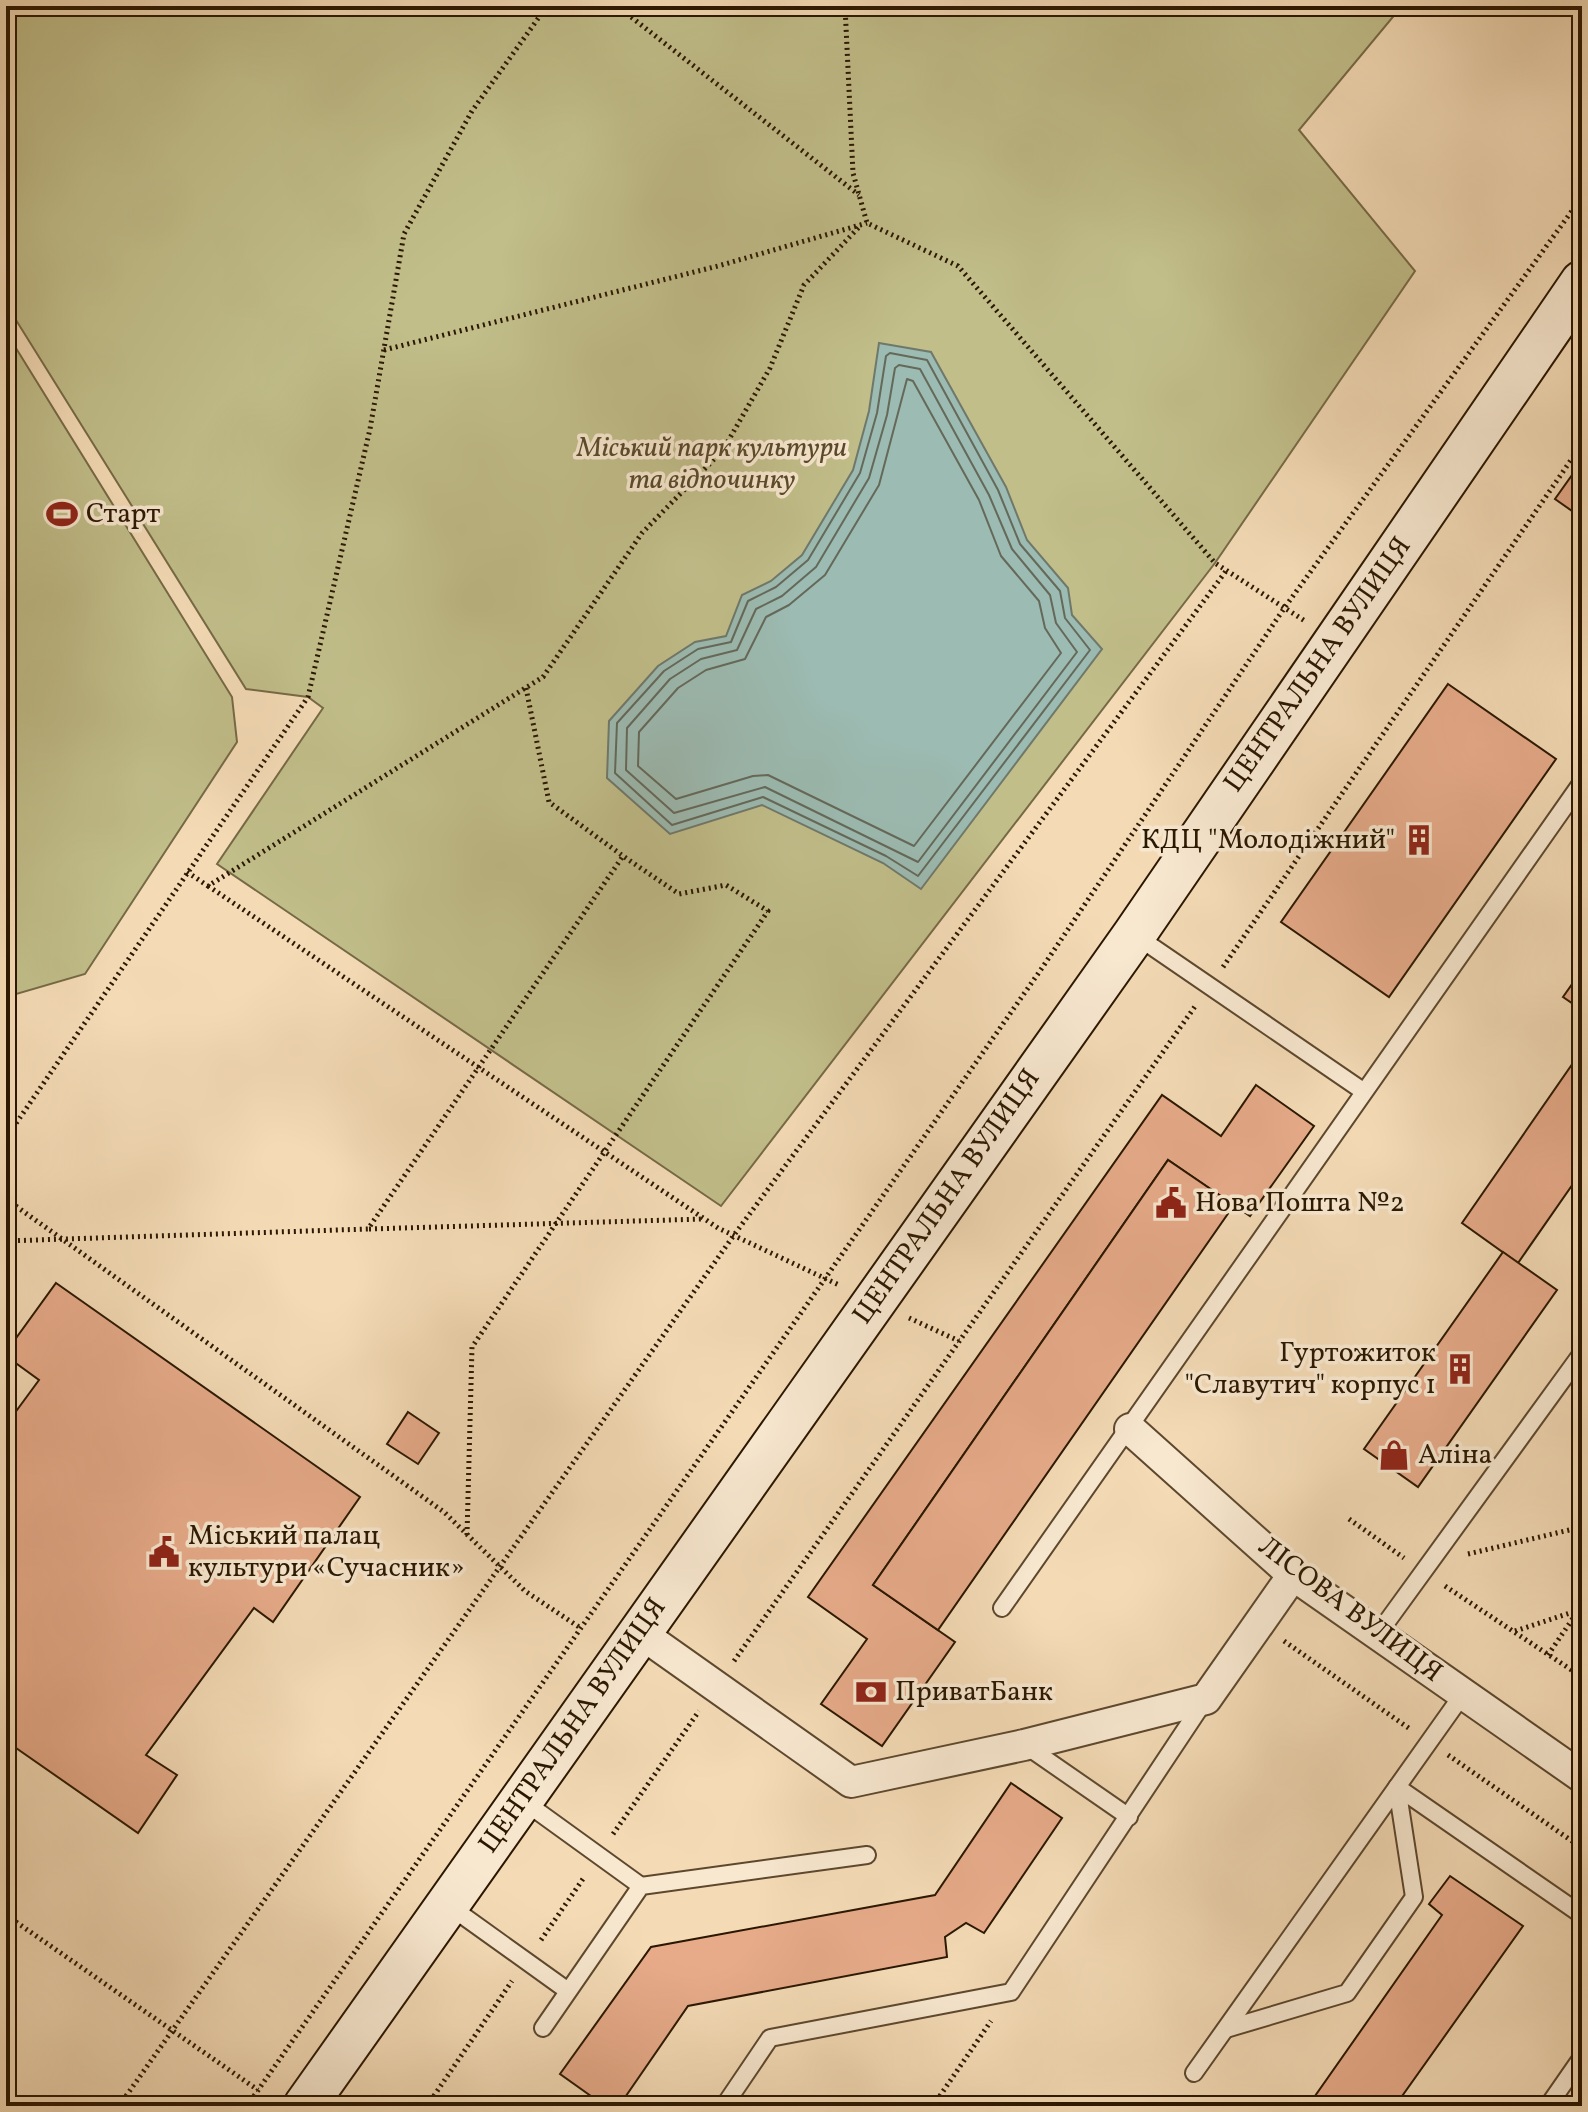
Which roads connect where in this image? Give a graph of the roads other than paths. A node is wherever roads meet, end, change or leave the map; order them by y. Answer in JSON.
{"nodes":[{"id":1,"x":1582,"y":282,"type":"edge"},
{"id":2,"x":1582,"y":782,"type":"edge"},
{"id":3,"x":1134,"y":935,"type":"junction"},
{"id":4,"x":1363,"y":1091,"type":"junction"},
{"id":5,"x":1582,"y":1353,"type":"edge"},
{"id":6,"x":1130,"y":1429,"type":"junction"},
{"id":7,"x":1293,"y":1575,"type":"junction"},
{"id":8,"x":1002,"y":1608,"type":"dead end"},
{"id":9,"x":639,"y":1632,"type":"junction"},
{"id":10,"x":1378,"y":1634,"type":"junction"},
{"id":11,"x":1463,"y":1694,"type":"junction"},
{"id":12,"x":1206,"y":1699,"type":"junction"},
{"id":13,"x":1024,"y":1745,"type":"junction"},
{"id":14,"x":1582,"y":1777,"type":"edge"},
{"id":15,"x":1397,"y":1787,"type":"junction"},
{"id":16,"x":521,"y":1800,"type":"junction"},
{"id":17,"x":1129,"y":1817,"type":"junction"},
{"id":18,"x":867,"y":1855,"type":"dead end"},
{"id":19,"x":641,"y":1886,"type":"junction"},
{"id":20,"x":447,"y":1905,"type":"junction"},
{"id":21,"x":1582,"y":1915,"type":"edge"},
{"id":22,"x":568,"y":1991,"type":"junction"},
{"id":23,"x":543,"y":2028,"type":"dead end"},
{"id":24,"x":1226,"y":2029,"type":"junction"},
{"id":25,"x":1582,"y":2057,"type":"edge"},
{"id":26,"x":1194,"y":2073,"type":"dead end"},
{"id":27,"x":305,"y":2106,"type":"edge"},
{"id":28,"x":724,"y":2106,"type":"edge"},
{"id":29,"x":1548,"y":2106,"type":"edge"}],
"edges":[{"from":1,"to":3,"type":"street","name":"ЦЕНТРАЛЬНА ВУЛИЦЯ"},
{"from":2,"to":4,"type":"lane"},
{"from":3,"to":4,"type":"lane"},
{"from":3,"to":9,"type":"street","name":"ЦЕНТРАЛЬНА ВУЛИЦЯ"},
{"from":4,"to":6,"type":"lane"},
{"from":5,"to":10,"type":"lane"},
{"from":6,"to":7,"type":"street","name":"ЛІСОВА ВУЛИЦЯ"},
{"from":6,"to":8,"type":"lane"},
{"from":7,"to":10,"type":"street","name":"ЛІСОВА ВУЛИЦЯ"},
{"from":7,"to":12,"type":"street"},
{"from":9,"to":13,"type":"street"},
{"from":9,"to":16,"type":"street","name":"ЦЕНТРАЛЬНА ВУЛИЦЯ"},
{"from":10,"to":11,"type":"street","name":"ЛІСОВА ВУЛИЦЯ"},
{"from":11,"to":14,"type":"street","name":"ЛІСОВА ВУЛИЦЯ"},
{"from":11,"to":15,"type":"lane"},
{"from":12,"to":13,"type":"street"},
{"from":12,"to":17,"type":"lane"},
{"from":13,"to":17,"type":"lane"},
{"from":15,"to":21,"type":"lane"},
{"from":15,"to":24,"type":"lane"},
{"from":15,"to":24,"type":"lane"},
{"from":16,"to":19,"type":"lane"},
{"from":16,"to":20,"type":"street","name":"ЦЕНТРАЛЬНА ВУЛИЦЯ"},
{"from":17,"to":28,"type":"lane"},
{"from":18,"to":19,"type":"lane"},
{"from":19,"to":22,"type":"lane"},
{"from":20,"to":22,"type":"lane"},
{"from":20,"to":27,"type":"street","name":"ЦЕНТРАЛЬНА ВУЛИЦЯ"},
{"from":22,"to":23,"type":"lane"},
{"from":24,"to":26,"type":"lane"},
{"from":25,"to":29,"type":"lane"}]}
